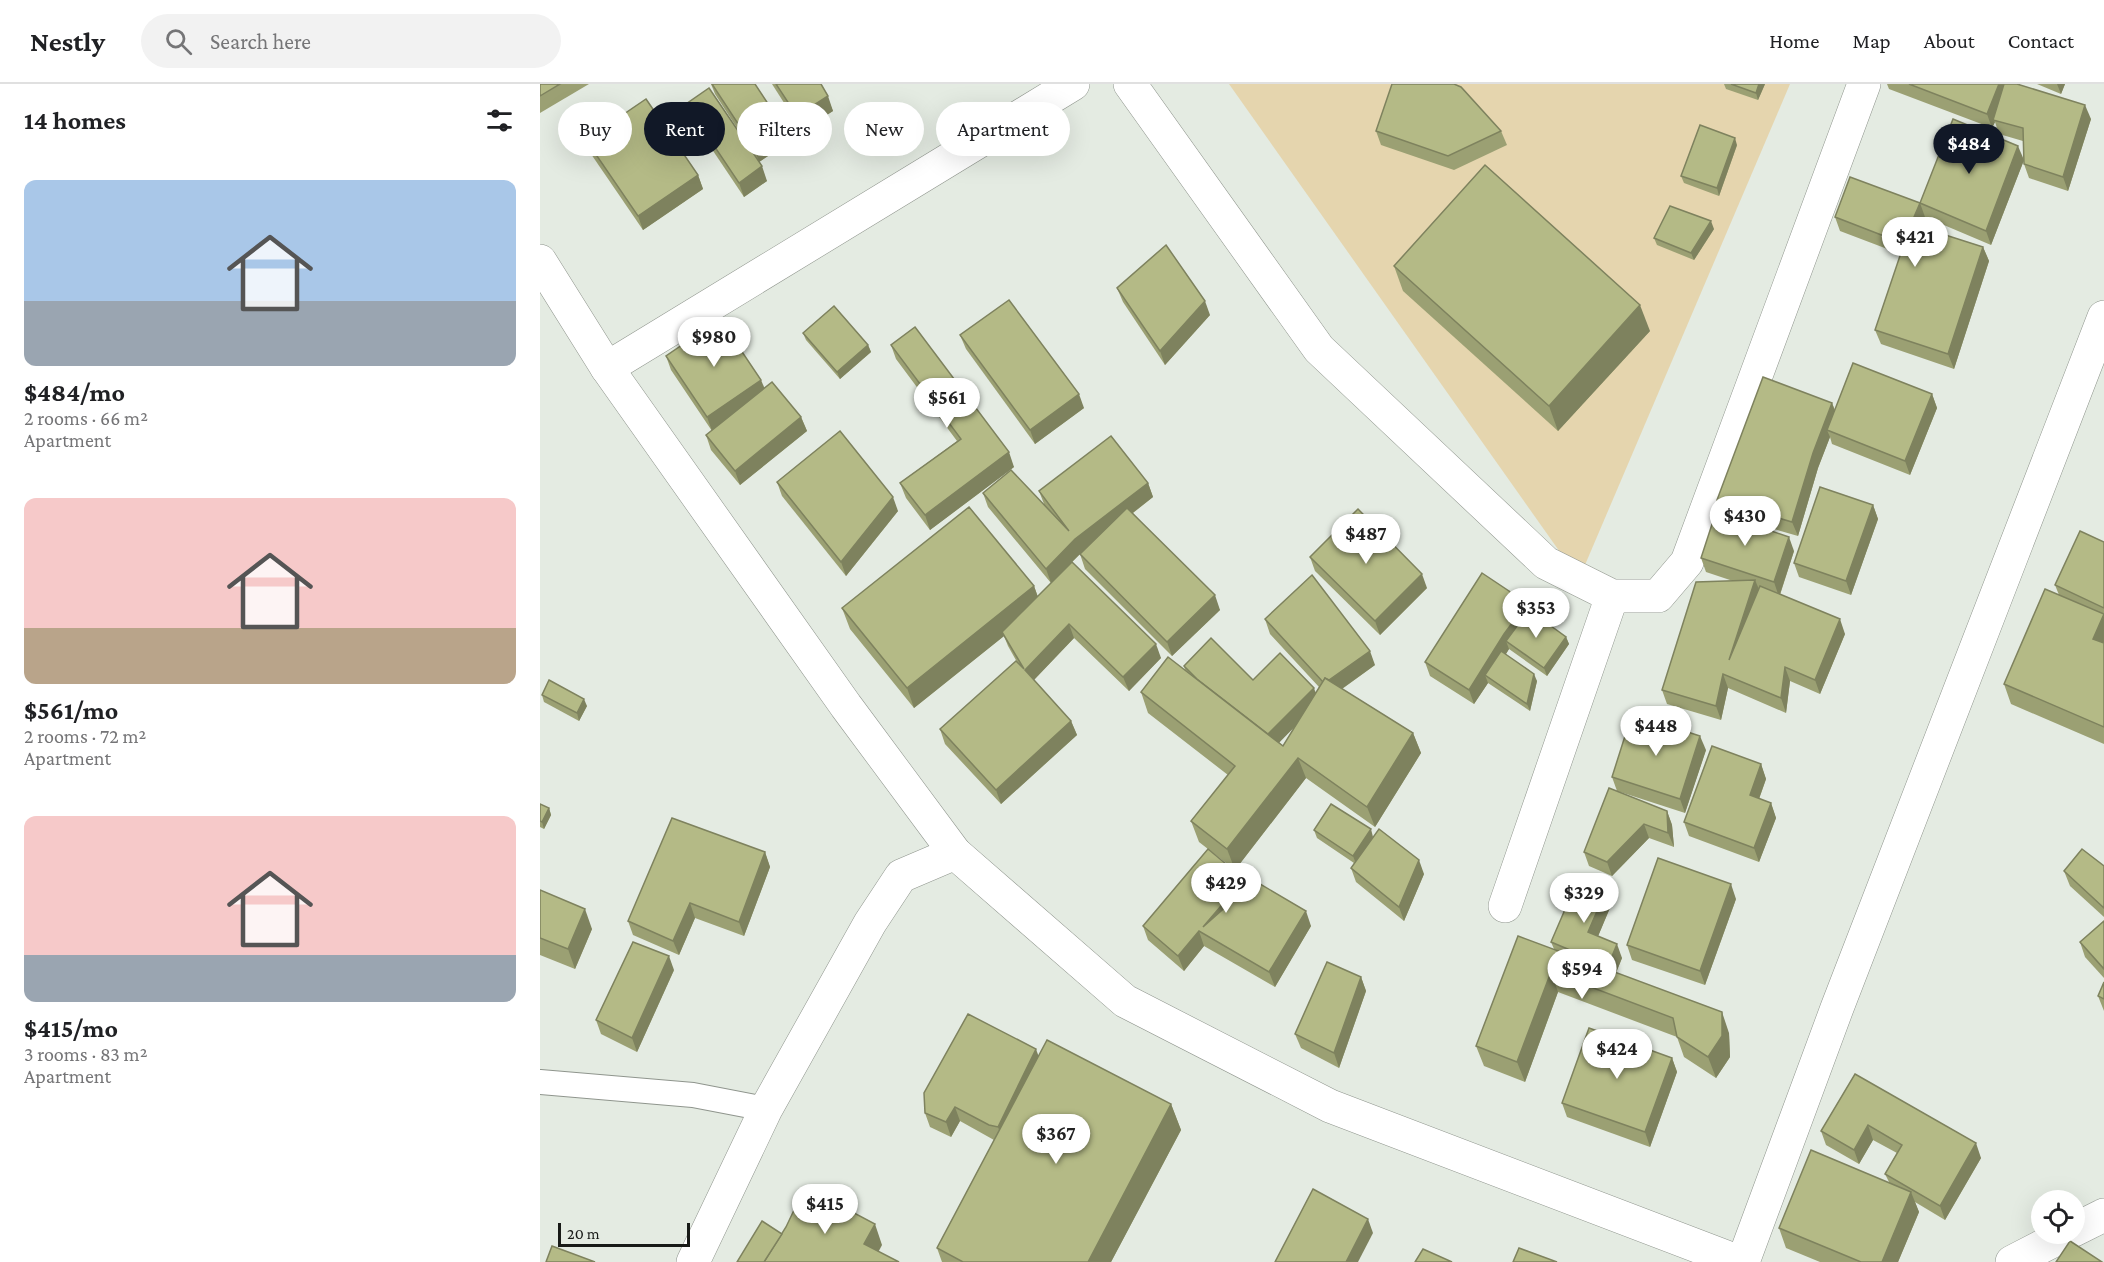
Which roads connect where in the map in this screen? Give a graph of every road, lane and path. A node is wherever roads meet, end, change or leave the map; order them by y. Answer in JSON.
{"nodes":[{"id":1,"x":1073,"y":84,"type":"edge"},
{"id":2,"x":1130,"y":84,"type":"edge"},
{"id":3,"x":1864,"y":84,"type":"edge"},
{"id":4,"x":540,"y":261,"type":"edge"},
{"id":5,"x":2104,"y":317,"type":"edge"},
{"id":6,"x":607,"y":368,"type":"junction"},
{"id":7,"x":1612,"y":596,"type":"junction"},
{"id":8,"x":955,"y":853,"type":"junction"},
{"id":9,"x":1505,"y":906,"type":"dead end"},
{"id":10,"x":540,"y":1082,"type":"edge"},
{"id":11,"x":766,"y":1109,"type":"junction"},
{"id":12,"x":2104,"y":1215,"type":"edge"},
{"id":13,"x":2085,"y":1224,"type":"edge"},
{"id":14,"x":2047,"y":1244,"type":"edge"},
{"id":15,"x":693,"y":1262,"type":"edge"},
{"id":16,"x":1741,"y":1262,"type":"edge"},
{"id":17,"x":2012,"y":1262,"type":"edge"}],
"edges":[{"from":1,"to":6,"type":"street"},
{"from":2,"to":7,"type":"street"},
{"from":3,"to":7,"type":"street"},
{"from":4,"to":6,"type":"street"},
{"from":5,"to":16,"type":"street"},
{"from":6,"to":8,"type":"street"},
{"from":7,"to":9,"type":"street"},
{"from":8,"to":11,"type":"street"},
{"from":8,"to":16,"type":"street"},
{"from":10,"to":11,"type":"lane"},
{"from":11,"to":15,"type":"street"},
{"from":12,"to":13,"type":"street"},
{"from":14,"to":17,"type":"street"}]}
